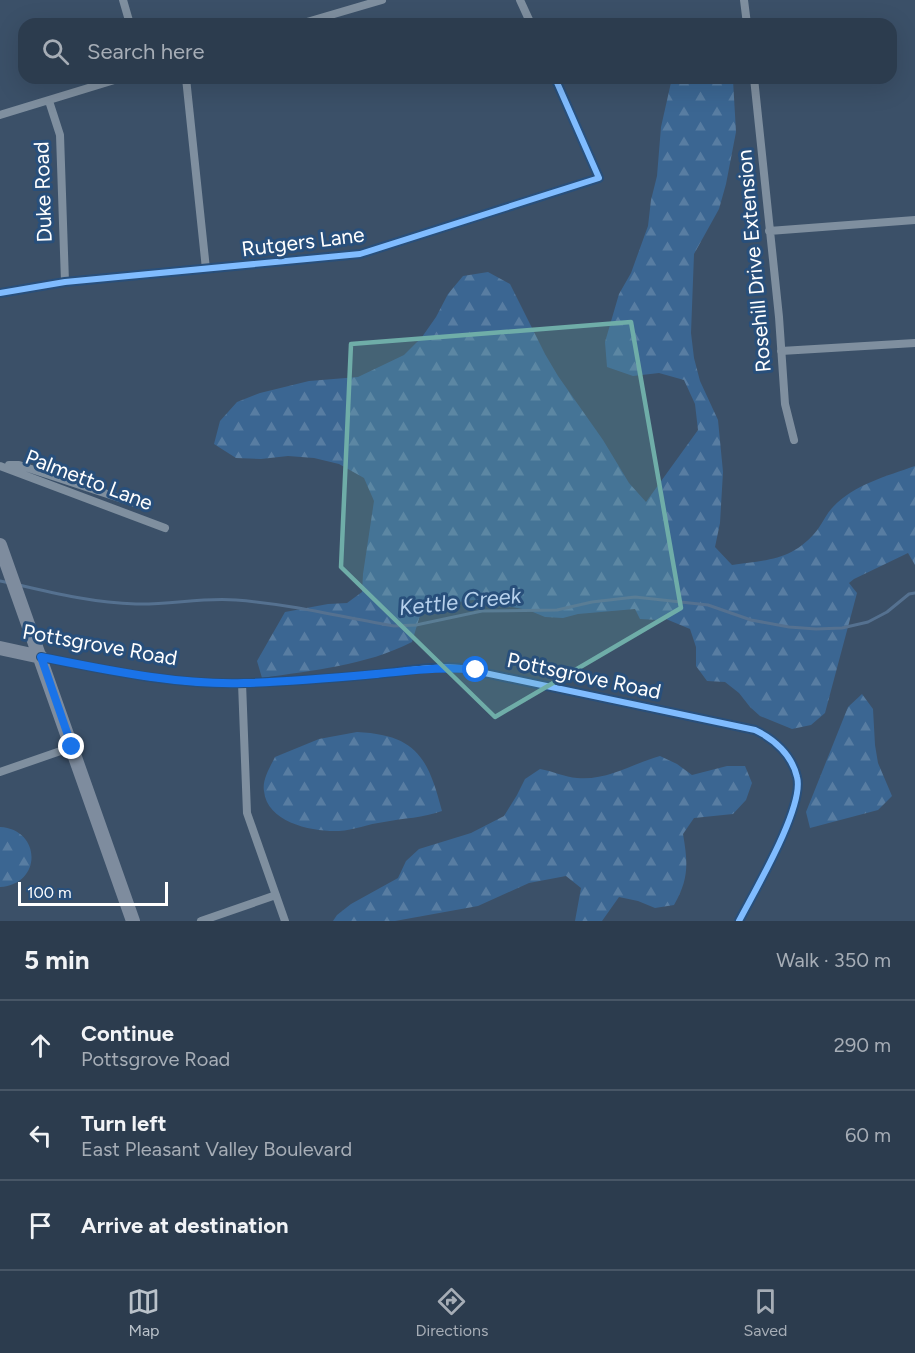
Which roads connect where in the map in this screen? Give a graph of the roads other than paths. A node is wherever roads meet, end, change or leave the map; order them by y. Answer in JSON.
{"nodes":[{"id":1,"x":123,"y":0,"type":"edge"},
{"id":2,"x":382,"y":0,"type":"edge"},
{"id":3,"x":520,"y":0,"type":"edge"},
{"id":4,"x":744,"y":0,"type":"edge"},
{"id":5,"x":128,"y":18,"type":"edge"},
{"id":6,"x":320,"y":18,"type":"edge"},
{"id":7,"x":528,"y":18,"type":"edge"},
{"id":8,"x":746,"y":18,"type":"edge"},
{"id":9,"x":102,"y":84,"type":"edge"},
{"id":10,"x":187,"y":84,"type":"edge"},
{"id":11,"x":558,"y":84,"type":"edge"},
{"id":12,"x":755,"y":84,"type":"edge"},
{"id":13,"x":49,"y":101,"type":"junction"},
{"id":14,"x":0,"y":115,"type":"edge"},
{"id":15,"x":915,"y":220,"type":"edge"},
{"id":16,"x":769,"y":231,"type":"junction"},
{"id":17,"x":206,"y":269,"type":"junction"},
{"id":18,"x":65,"y":282,"type":"junction"},
{"id":19,"x":0,"y":292,"type":"edge"},
{"id":20,"x":915,"y":343,"type":"edge"},
{"id":21,"x":781,"y":351,"type":"junction"},
{"id":22,"x":794,"y":440,"type":"dead end"},
{"id":23,"x":0,"y":466,"type":"edge"},
{"id":24,"x":147,"y":507,"type":"dead end"},
{"id":25,"x":165,"y":528,"type":"dead end"},
{"id":26,"x":0,"y":545,"type":"edge"},
{"id":27,"x":0,"y":648,"type":"edge"},
{"id":28,"x":41,"y":657,"type":"junction"},
{"id":29,"x":242,"y":683,"type":"junction"},
{"id":30,"x":72,"y":747,"type":"junction"},
{"id":31,"x":0,"y":772,"type":"edge"},
{"id":32,"x":276,"y":895,"type":"junction"},
{"id":33,"x":133,"y":921,"type":"edge"},
{"id":34,"x":201,"y":921,"type":"edge"},
{"id":35,"x":285,"y":921,"type":"edge"},
{"id":36,"x":739,"y":921,"type":"edge"}],
"edges":[{"from":1,"to":5,"type":"street"},
{"from":2,"to":6,"type":"street"},
{"from":3,"to":7,"type":"street"},
{"from":4,"to":8,"type":"street"},
{"from":9,"to":13,"type":"street"},
{"from":10,"to":17,"type":"street"},
{"from":11,"to":17,"type":"street","name":"Rutgers Lane"},
{"from":12,"to":16,"type":"street","name":"Rosehill Drive Extension"},
{"from":13,"to":14,"type":"street"},
{"from":13,"to":18,"type":"street","name":"Duke Road"},
{"from":15,"to":16,"type":"street"},
{"from":16,"to":21,"type":"street","name":"Rosehill Drive Extension"},
{"from":17,"to":18,"type":"street","name":"Rutgers Lane"},
{"from":18,"to":19,"type":"street","name":"Rutgers Lane"},
{"from":20,"to":21,"type":"street"},
{"from":21,"to":22,"type":"street","name":"Rosehill Drive Extension"},
{"from":23,"to":24,"type":"street"},
{"from":23,"to":25,"type":"street","name":"Palmetto Lane"},
{"from":26,"to":28,"type":"main road"},
{"from":27,"to":28,"type":"main road","name":"Pottsgrove Road"},
{"from":28,"to":29,"type":"street","name":"Pottsgrove Road"},
{"from":28,"to":30,"type":"main road"},
{"from":29,"to":32,"type":"street"},
{"from":29,"to":36,"type":"street","name":"Pottsgrove Road"},
{"from":30,"to":31,"type":"street"},
{"from":30,"to":33,"type":"main road"},
{"from":32,"to":34,"type":"street"},
{"from":32,"to":35,"type":"street"}]}
